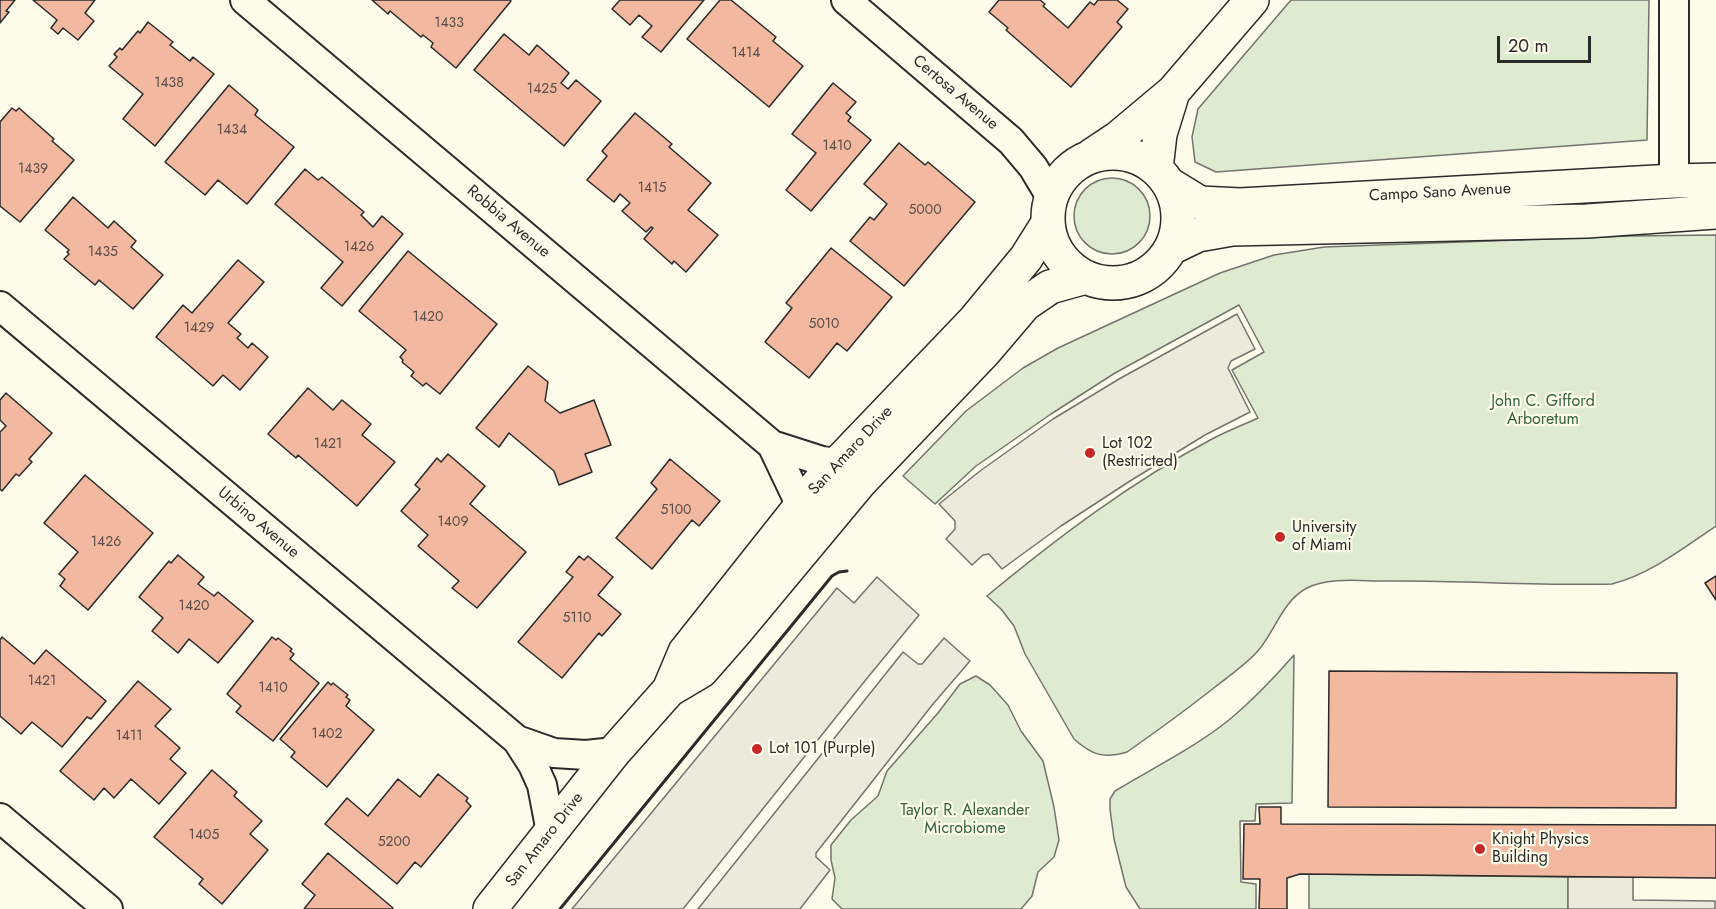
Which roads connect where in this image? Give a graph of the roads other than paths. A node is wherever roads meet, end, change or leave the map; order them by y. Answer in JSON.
{"nodes":[{"id":1,"x":245,"y":0,"type":"edge"},
{"id":2,"x":846,"y":0,"type":"edge"},
{"id":3,"x":1252,"y":0,"type":"edge"},
{"id":4,"x":1674,"y":0,"type":"edge"},
{"id":5,"x":1173,"y":93,"type":"junction"},
{"id":6,"x":1091,"y":156,"type":"junction"},
{"id":7,"x":1163,"y":177,"type":"junction"},
{"id":8,"x":1716,"y":180,"type":"edge"},
{"id":9,"x":1674,"y":181,"type":"junction"},
{"id":10,"x":1050,"y":210,"type":"junction"},
{"id":11,"x":1716,"y":212,"type":"edge"},
{"id":12,"x":1171,"y":248,"type":"junction"},
{"id":13,"x":1086,"y":277,"type":"junction"},
{"id":14,"x":0,"y":306,"type":"edge"},
{"id":15,"x":870,"y":430,"type":"junction"},
{"id":16,"x":772,"y":445,"type":"junction"},
{"id":17,"x":837,"y":463,"type":"junction"},
{"id":18,"x":843,"y":504,"type":"junction"},
{"id":19,"x":801,"y":506,"type":"junction"},
{"id":20,"x":669,"y":690,"type":"junction"},
{"id":21,"x":517,"y":740,"type":"junction"},
{"id":22,"x":614,"y":752,"type":"junction"},
{"id":23,"x":0,"y":818,"type":"edge"},
{"id":24,"x":552,"y":832,"type":"junction"},
{"id":25,"x":108,"y":909,"type":"edge"},
{"id":26,"x":490,"y":909,"type":"edge"}],
"edges":[{"from":1,"to":16,"type":"street","name":"Robbia Avenue"},
{"from":2,"to":10,"type":"street","name":"Certosa Avenue"},
{"from":3,"to":5,"type":"street"},
{"from":4,"to":9,"type":"street"},
{"from":5,"to":6,"type":"street"},
{"from":5,"to":7,"type":"street"},
{"from":6,"to":7,"type":"street"},
{"from":6,"to":10,"type":"street"},
{"from":7,"to":9,"type":"street","name":"Campo Sano Avenue"},
{"from":7,"to":12,"type":"street"},
{"from":8,"to":9,"type":"street","name":"Campo Sano Avenue"},
{"from":10,"to":13,"type":"street"},
{"from":10,"to":15,"type":"street","name":"San Amaro Drive"},
{"from":11,"to":12,"type":"street","name":"Campo Sano Avenue"},
{"from":12,"to":13,"type":"street"},
{"from":13,"to":18,"type":"street","name":"San Amaro Drive"},
{"from":14,"to":21,"type":"street","name":"Urbino Avenue"},
{"from":15,"to":17,"type":"street","name":"San Amaro Drive"},
{"from":15,"to":18,"type":"street"},
{"from":16,"to":17,"type":"street","name":"Robbia Avenue"},
{"from":16,"to":19,"type":"street","name":"Robbia Avenue"},
{"from":17,"to":19,"type":"street","name":"San Amaro Drive"},
{"from":18,"to":20,"type":"street","name":"San Amaro Drive"},
{"from":19,"to":20,"type":"street","name":"San Amaro Drive"},
{"from":20,"to":22,"type":"street","name":"San Amaro Drive"},
{"from":21,"to":22,"type":"street","name":"Urbino Avenue"},
{"from":21,"to":24,"type":"street","name":"Urbino Avenue"},
{"from":22,"to":24,"type":"street","name":"San Amaro Drive"},
{"from":23,"to":25,"type":"street"},
{"from":24,"to":26,"type":"street","name":"San Amaro Drive"}]}
